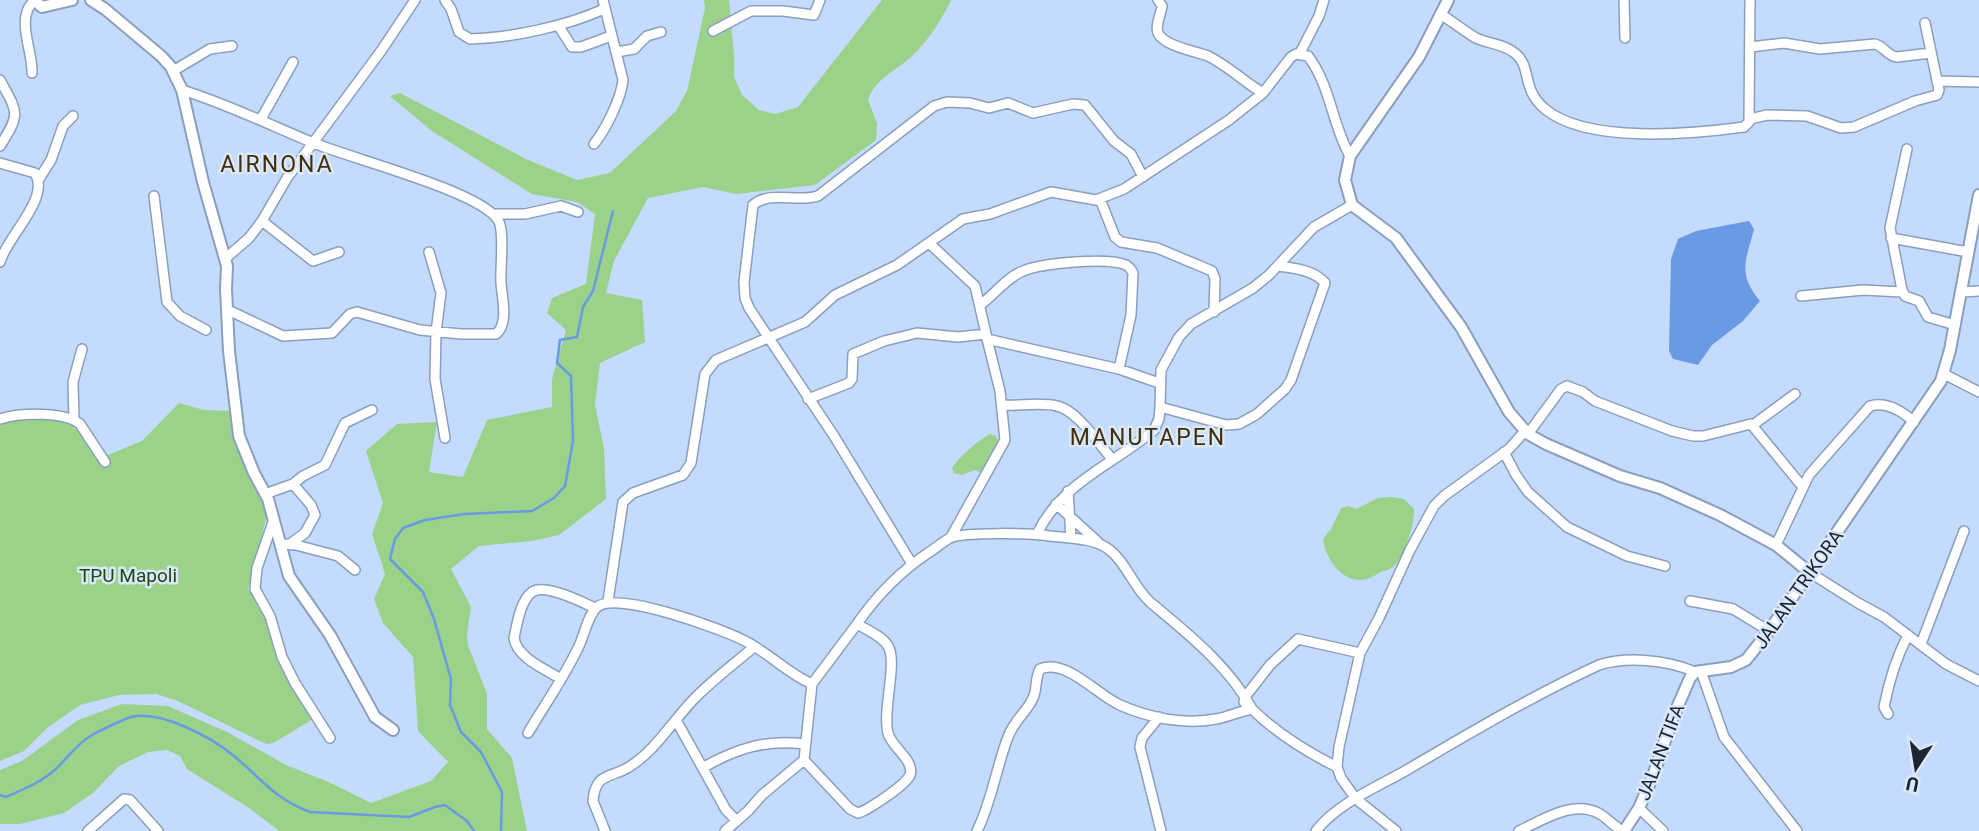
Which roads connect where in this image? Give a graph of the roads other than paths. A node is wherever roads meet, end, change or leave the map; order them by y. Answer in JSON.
{"nodes":[{"id":1,"x":34,"y":0,"type":"edge"},
{"id":2,"x":72,"y":0,"type":"edge"},
{"id":3,"x":91,"y":0,"type":"edge"},
{"id":4,"x":415,"y":0,"type":"edge"},
{"id":5,"x":445,"y":0,"type":"edge"},
{"id":6,"x":820,"y":0,"type":"edge"},
{"id":7,"x":1158,"y":0,"type":"edge"},
{"id":8,"x":1324,"y":0,"type":"edge"},
{"id":9,"x":1448,"y":0,"type":"edge"},
{"id":10,"x":1624,"y":0,"type":"edge"},
{"id":11,"x":1750,"y":0,"type":"edge"},
{"id":12,"x":603,"y":4,"type":"edge"},
{"id":13,"x":1440,"y":14,"type":"junction"},
{"id":14,"x":1925,"y":23,"type":"dead end"},
{"id":15,"x":558,"y":25,"type":"junction"},
{"id":16,"x":713,"y":31,"type":"dead end"},
{"id":17,"x":660,"y":33,"type":"dead end"},
{"id":18,"x":611,"y":36,"type":"junction"},
{"id":19,"x":1625,"y":38,"type":"dead end"},
{"id":20,"x":232,"y":46,"type":"dead end"},
{"id":21,"x":1750,"y":47,"type":"junction"},
{"id":22,"x":615,"y":52,"type":"junction"},
{"id":23,"x":1300,"y":53,"type":"junction"},
{"id":24,"x":1931,"y":53,"type":"junction"},
{"id":25,"x":293,"y":62,"type":"dead end"},
{"id":26,"x":173,"y":71,"type":"junction"},
{"id":27,"x":32,"y":73,"type":"dead end"},
{"id":28,"x":0,"y":80,"type":"edge"},
{"id":29,"x":1937,"y":80,"type":"junction"},
{"id":30,"x":1979,"y":82,"type":"edge"},
{"id":31,"x":183,"y":90,"type":"junction"},
{"id":32,"x":1263,"y":93,"type":"junction"},
{"id":33,"x":73,"y":116,"type":"dead end"},
{"id":34,"x":261,"y":119,"type":"junction"},
{"id":35,"x":1750,"y":119,"type":"junction"},
{"id":36,"x":312,"y":142,"type":"junction"},
{"id":37,"x":594,"y":144,"type":"dead end"},
{"id":38,"x":0,"y":146,"type":"edge"},
{"id":39,"x":1908,"y":149,"type":"dead end"},
{"id":40,"x":1350,"y":156,"type":"junction"},
{"id":41,"x":0,"y":163,"type":"edge"},
{"id":42,"x":1143,"y":177,"type":"junction"},
{"id":43,"x":38,"y":179,"type":"junction"},
{"id":44,"x":154,"y":196,"type":"dead end"},
{"id":45,"x":1100,"y":199,"type":"junction"},
{"id":46,"x":1978,"y":201,"type":"edge"},
{"id":47,"x":1352,"y":205,"type":"junction"},
{"id":48,"x":578,"y":212,"type":"dead end"},
{"id":49,"x":493,"y":214,"type":"junction"},
{"id":50,"x":262,"y":221,"type":"junction"},
{"id":51,"x":1891,"y":238,"type":"junction"},
{"id":52,"x":929,"y":243,"type":"junction"},
{"id":53,"x":1972,"y":246,"type":"edge"},
{"id":54,"x":339,"y":252,"type":"dead end"},
{"id":55,"x":429,"y":252,"type":"dead end"},
{"id":56,"x":226,"y":258,"type":"junction"},
{"id":57,"x":0,"y":262,"type":"edge"},
{"id":58,"x":1278,"y":265,"type":"junction"},
{"id":59,"x":1979,"y":291,"type":"edge"},
{"id":60,"x":1902,"y":292,"type":"junction"},
{"id":61,"x":1962,"y":292,"type":"junction"},
{"id":62,"x":1801,"y":296,"type":"dead end"},
{"id":63,"x":980,"y":304,"type":"junction"},
{"id":64,"x":228,"y":310,"type":"junction"},
{"id":65,"x":1214,"y":312,"type":"junction"},
{"id":66,"x":1955,"y":324,"type":"junction"},
{"id":67,"x":206,"y":330,"type":"dead end"},
{"id":68,"x":436,"y":332,"type":"junction"},
{"id":69,"x":987,"y":337,"type":"junction"},
{"id":70,"x":770,"y":338,"type":"junction"},
{"id":71,"x":82,"y":349,"type":"dead end"},
{"id":72,"x":1119,"y":369,"type":"junction"},
{"id":73,"x":1944,"y":374,"type":"junction"},
{"id":74,"x":1159,"y":383,"type":"junction"},
{"id":75,"x":1979,"y":392,"type":"edge"},
{"id":76,"x":1795,"y":394,"type":"dead end"},
{"id":77,"x":808,"y":400,"type":"junction"},
{"id":78,"x":1002,"y":405,"type":"junction"},
{"id":79,"x":1160,"y":407,"type":"junction"},
{"id":80,"x":372,"y":410,"type":"dead end"},
{"id":81,"x":0,"y":419,"type":"edge"},
{"id":82,"x":74,"y":419,"type":"junction"},
{"id":83,"x":1914,"y":422,"type":"junction"},
{"id":84,"x":1753,"y":425,"type":"junction"},
{"id":85,"x":1527,"y":432,"type":"junction"},
{"id":86,"x":445,"y":438,"type":"dead end"},
{"id":87,"x":1504,"y":452,"type":"junction"},
{"id":88,"x":1112,"y":459,"type":"junction"},
{"id":89,"x":106,"y":462,"type":"dead end"},
{"id":90,"x":293,"y":484,"type":"junction"},
{"id":91,"x":1802,"y":486,"type":"junction"},
{"id":92,"x":1068,"y":491,"type":"junction"},
{"id":93,"x":265,"y":494,"type":"junction"},
{"id":94,"x":1056,"y":505,"type":"junction"},
{"id":95,"x":1070,"y":517,"type":"junction"},
{"id":96,"x":273,"y":522,"type":"junction"},
{"id":97,"x":1964,"y":531,"type":"dead end"},
{"id":98,"x":1037,"y":534,"type":"junction"},
{"id":99,"x":951,"y":537,"type":"junction"},
{"id":100,"x":1071,"y":538,"type":"junction"},
{"id":101,"x":286,"y":544,"type":"junction"},
{"id":102,"x":1100,"y":544,"type":"junction"},
{"id":103,"x":1776,"y":545,"type":"junction"},
{"id":104,"x":912,"y":564,"type":"junction"},
{"id":105,"x":1665,"y":566,"type":"dead end"},
{"id":106,"x":355,"y":570,"type":"dead end"},
{"id":107,"x":1809,"y":572,"type":"junction"},
{"id":108,"x":608,"y":601,"type":"junction"},
{"id":109,"x":1690,"y":601,"type":"dead end"},
{"id":110,"x":595,"y":608,"type":"junction"},
{"id":111,"x":857,"y":624,"type":"junction"},
{"id":112,"x":1769,"y":631,"type":"junction"},
{"id":113,"x":1908,"y":635,"type":"junction"},
{"id":114,"x":1921,"y":644,"type":"junction"},
{"id":115,"x":754,"y":647,"type":"junction"},
{"id":116,"x":1360,"y":653,"type":"junction"},
{"id":117,"x":1698,"y":672,"type":"junction"},
{"id":118,"x":561,"y":679,"type":"junction"},
{"id":119,"x":1979,"y":681,"type":"edge"},
{"id":120,"x":812,"y":684,"type":"junction"},
{"id":121,"x":1245,"y":697,"type":"junction"},
{"id":122,"x":1247,"y":710,"type":"junction"},
{"id":123,"x":1888,"y":714,"type":"dead end"},
{"id":124,"x":1159,"y":717,"type":"junction"},
{"id":125,"x":676,"y":720,"type":"junction"},
{"id":126,"x":393,"y":730,"type":"dead end"},
{"id":127,"x":528,"y":733,"type":"dead end"},
{"id":128,"x":330,"y":738,"type":"dead end"},
{"id":129,"x":805,"y":744,"type":"junction"},
{"id":130,"x":804,"y":760,"type":"junction"},
{"id":131,"x":1337,"y":766,"type":"junction"},
{"id":132,"x":704,"y":767,"type":"junction"},
{"id":133,"x":1356,"y":799,"type":"junction"},
{"id":134,"x":1639,"y":808,"type":"junction"},
{"id":135,"x":737,"y":821,"type":"junction"},
{"id":136,"x":88,"y":831,"type":"edge"},
{"id":137,"x":158,"y":831,"type":"edge"},
{"id":138,"x":606,"y":831,"type":"edge"},
{"id":139,"x":725,"y":831,"type":"edge"},
{"id":140,"x":978,"y":831,"type":"edge"},
{"id":141,"x":1161,"y":831,"type":"edge"},
{"id":142,"x":1316,"y":831,"type":"edge"},
{"id":143,"x":1396,"y":831,"type":"edge"},
{"id":144,"x":1519,"y":831,"type":"edge"},
{"id":145,"x":1623,"y":831,"type":"edge"},
{"id":146,"x":1663,"y":831,"type":"edge"},
{"id":147,"x":1797,"y":831,"type":"edge"}],
"edges":[{"from":1,"to":2,"type":"street"},
{"from":1,"to":27,"type":"street"},
{"from":3,"to":26,"type":"street"},
{"from":4,"to":36,"type":"street"},
{"from":5,"to":15,"type":"street"},
{"from":6,"to":16,"type":"street"},
{"from":7,"to":32,"type":"street"},
{"from":8,"to":23,"type":"street"},
{"from":9,"to":13,"type":"street"},
{"from":10,"to":19,"type":"street"},
{"from":11,"to":21,"type":"street"},
{"from":12,"to":15,"type":"street"},
{"from":12,"to":18,"type":"street"},
{"from":13,"to":35,"type":"street"},
{"from":13,"to":40,"type":"street"},
{"from":14,"to":24,"type":"street"},
{"from":15,"to":18,"type":"street"},
{"from":17,"to":22,"type":"street"},
{"from":18,"to":22,"type":"street"},
{"from":20,"to":26,"type":"street"},
{"from":21,"to":24,"type":"street"},
{"from":21,"to":35,"type":"street"},
{"from":22,"to":37,"type":"street"},
{"from":23,"to":32,"type":"street"},
{"from":23,"to":40,"type":"street"},
{"from":24,"to":29,"type":"street"},
{"from":25,"to":34,"type":"street"},
{"from":26,"to":31,"type":"street"},
{"from":28,"to":38,"type":"street"},
{"from":29,"to":30,"type":"street"},
{"from":29,"to":35,"type":"street"},
{"from":31,"to":34,"type":"street"},
{"from":31,"to":56,"type":"street"},
{"from":32,"to":42,"type":"street"},
{"from":33,"to":43,"type":"street"},
{"from":34,"to":36,"type":"street"},
{"from":36,"to":49,"type":"street"},
{"from":36,"to":50,"type":"street"},
{"from":39,"to":51,"type":"street"},
{"from":40,"to":47,"type":"street"},
{"from":41,"to":43,"type":"street"},
{"from":42,"to":45,"type":"street"},
{"from":42,"to":70,"type":"street"},
{"from":43,"to":57,"type":"street"},
{"from":44,"to":67,"type":"street"},
{"from":45,"to":52,"type":"street"},
{"from":45,"to":65,"type":"street"},
{"from":46,"to":53,"type":"street","name":"JALAN TRIKORA"},
{"from":47,"to":58,"type":"street"},
{"from":47,"to":85,"type":"street"},
{"from":48,"to":49,"type":"street"},
{"from":49,"to":68,"type":"street"},
{"from":50,"to":54,"type":"street"},
{"from":50,"to":56,"type":"street"},
{"from":51,"to":53,"type":"street"},
{"from":51,"to":60,"type":"street"},
{"from":52,"to":63,"type":"street"},
{"from":52,"to":70,"type":"street"},
{"from":53,"to":61,"type":"street","name":"JALAN TRIKORA"},
{"from":55,"to":68,"type":"street"},
{"from":56,"to":64,"type":"street"},
{"from":58,"to":65,"type":"street"},
{"from":58,"to":79,"type":"street"},
{"from":59,"to":61,"type":"street"},
{"from":60,"to":62,"type":"street"},
{"from":60,"to":66,"type":"street"},
{"from":61,"to":66,"type":"street","name":"JALAN TRIKORA"},
{"from":63,"to":69,"type":"street"},
{"from":63,"to":72,"type":"street"},
{"from":64,"to":68,"type":"street"},
{"from":64,"to":93,"type":"street"},
{"from":65,"to":74,"type":"street"},
{"from":66,"to":73,"type":"street","name":"JALAN TRIKORA"},
{"from":68,"to":86,"type":"street"},
{"from":69,"to":72,"type":"street"},
{"from":69,"to":77,"type":"street"},
{"from":69,"to":78,"type":"street"},
{"from":70,"to":77,"type":"street"},
{"from":70,"to":108,"type":"street"},
{"from":71,"to":82,"type":"street"},
{"from":72,"to":74,"type":"street"},
{"from":73,"to":75,"type":"street"},
{"from":73,"to":83,"type":"street","name":"JALAN TRIKORA"},
{"from":74,"to":79,"type":"street"},
{"from":76,"to":84,"type":"street"},
{"from":77,"to":104,"type":"street"},
{"from":78,"to":88,"type":"street"},
{"from":78,"to":99,"type":"street"},
{"from":79,"to":88,"type":"street"},
{"from":80,"to":90,"type":"street"},
{"from":81,"to":82,"type":"street"},
{"from":82,"to":89,"type":"street"},
{"from":83,"to":91,"type":"street"},
{"from":83,"to":107,"type":"street","name":"JALAN TRIKORA"},
{"from":84,"to":85,"type":"street"},
{"from":84,"to":91,"type":"street"},
{"from":85,"to":87,"type":"street"},
{"from":85,"to":103,"type":"street"},
{"from":87,"to":105,"type":"street"},
{"from":87,"to":116,"type":"street"},
{"from":88,"to":92,"type":"street"},
{"from":90,"to":93,"type":"street"},
{"from":90,"to":101,"type":"street"},
{"from":91,"to":103,"type":"street"},
{"from":92,"to":94,"type":"street"},
{"from":92,"to":95,"type":"street"},
{"from":93,"to":96,"type":"street"},
{"from":94,"to":95,"type":"street"},
{"from":94,"to":98,"type":"street"},
{"from":95,"to":100,"type":"street"},
{"from":95,"to":102,"type":"street"},
{"from":96,"to":101,"type":"street"},
{"from":96,"to":128,"type":"street"},
{"from":97,"to":114,"type":"street"},
{"from":98,"to":99,"type":"street"},
{"from":98,"to":100,"type":"street"},
{"from":99,"to":104,"type":"street"},
{"from":100,"to":102,"type":"street"},
{"from":101,"to":106,"type":"street"},
{"from":101,"to":126,"type":"street"},
{"from":102,"to":121,"type":"street"},
{"from":103,"to":107,"type":"street"},
{"from":104,"to":111,"type":"street"},
{"from":107,"to":112,"type":"street","name":"JALAN TRIKORA"},
{"from":107,"to":113,"type":"street"},
{"from":108,"to":110,"type":"street"},
{"from":108,"to":115,"type":"street"},
{"from":109,"to":112,"type":"street"},
{"from":110,"to":118,"type":"street"},
{"from":110,"to":118,"type":"street"},
{"from":111,"to":120,"type":"street"},
{"from":111,"to":130,"type":"street"},
{"from":112,"to":117,"type":"street","name":"JALAN TRIKORA"},
{"from":113,"to":114,"type":"street"},
{"from":113,"to":123,"type":"street"},
{"from":114,"to":119,"type":"street"},
{"from":115,"to":120,"type":"street"},
{"from":115,"to":125,"type":"street"},
{"from":116,"to":121,"type":"street"},
{"from":116,"to":131,"type":"street"},
{"from":117,"to":133,"type":"street","name":"JALAN TRIKORA"},
{"from":117,"to":134,"type":"street","name":"JALAN TIFA"},
{"from":117,"to":147,"type":"street"},
{"from":118,"to":127,"type":"street"},
{"from":120,"to":129,"type":"street"},
{"from":121,"to":122,"type":"street"},
{"from":122,"to":124,"type":"street"},
{"from":122,"to":131,"type":"street"},
{"from":124,"to":140,"type":"street"},
{"from":124,"to":141,"type":"street"},
{"from":125,"to":132,"type":"street"},
{"from":125,"to":138,"type":"street"},
{"from":129,"to":130,"type":"street"},
{"from":129,"to":132,"type":"street"},
{"from":130,"to":135,"type":"street"},
{"from":131,"to":133,"type":"street"},
{"from":132,"to":135,"type":"street"},
{"from":133,"to":142,"type":"street","name":"JALAN TRIKORA"},
{"from":133,"to":143,"type":"street"},
{"from":134,"to":145,"type":"street","name":"JALAN TIFA"},
{"from":134,"to":146,"type":"street"},
{"from":135,"to":139,"type":"street"},
{"from":136,"to":137,"type":"street"},
{"from":144,"to":145,"type":"street"}]}
